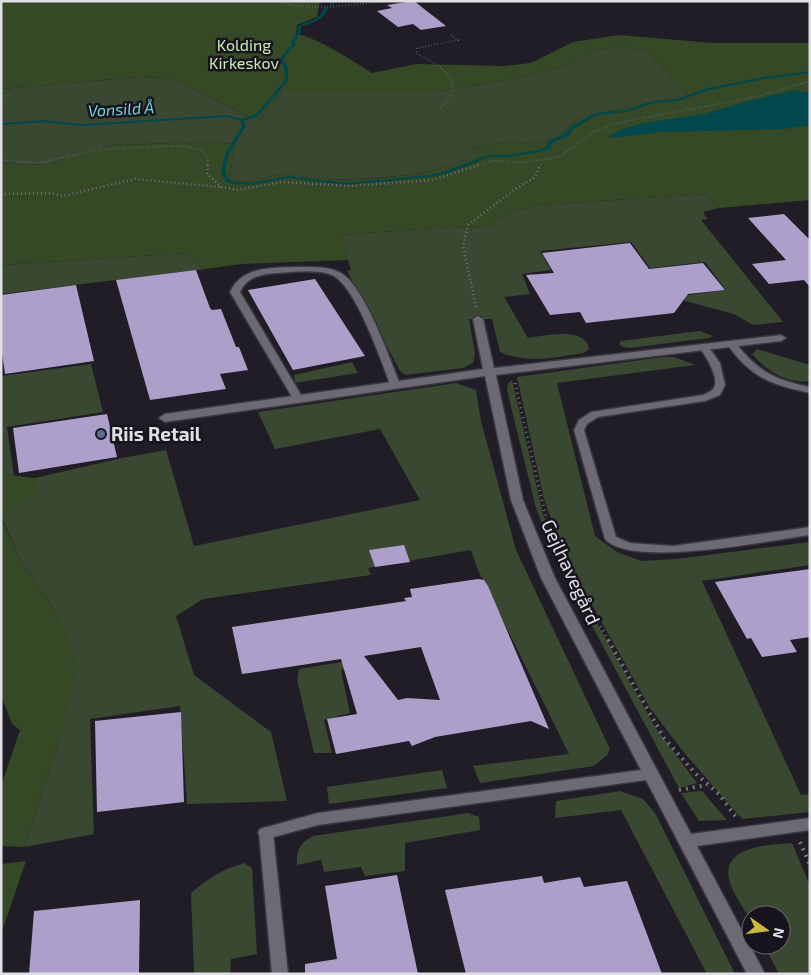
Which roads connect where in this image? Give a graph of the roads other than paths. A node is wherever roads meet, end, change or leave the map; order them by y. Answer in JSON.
{"nodes":[{"id":1,"x":478,"y":319,"type":"road end"},
{"id":2,"x":780,"y":338,"type":"dead end"},
{"id":3,"x":732,"y":344,"type":"junction"},
{"id":4,"x":704,"y":347,"type":"junction"},
{"id":5,"x":489,"y":372,"type":"junction"},
{"id":6,"x":396,"y":386,"type":"junction"},
{"id":7,"x":810,"y":390,"type":"edge"},
{"id":8,"x":299,"y":400,"type":"junction"},
{"id":9,"x":165,"y":418,"type":"dead end"},
{"id":10,"x":810,"y":531,"type":"edge"},
{"id":11,"x":651,"y":774,"type":"junction"},
{"id":12,"x":802,"y":825,"type":"edge"},
{"id":13,"x":266,"y":833,"type":"joint"},
{"id":14,"x":687,"y":841,"type":"junction"},
{"id":15,"x":280,"y":974,"type":"edge"},
{"id":16,"x":756,"y":974,"type":"edge"}],
"edges":[{"from":1,"to":5,"type":"street","name":"Gejlhavegård"},
{"from":2,"to":3,"type":"street"},
{"from":3,"to":4,"type":"street"},
{"from":3,"to":7,"type":"lane"},
{"from":4,"to":5,"type":"street"},
{"from":4,"to":10,"type":"lane"},
{"from":5,"to":6,"type":"street"},
{"from":5,"to":11,"type":"street","name":"Gejlhavegård"},
{"from":6,"to":8,"type":"street"},
{"from":6,"to":8,"type":"lane"},
{"from":8,"to":9,"type":"street"},
{"from":11,"to":13,"type":"street"},
{"from":11,"to":14,"type":"street","name":"Gejlhavegård"},
{"from":12,"to":14,"type":"street"},
{"from":13,"to":15,"type":"lane"},
{"from":14,"to":16,"type":"street","name":"Gejlhavegård"}]}
